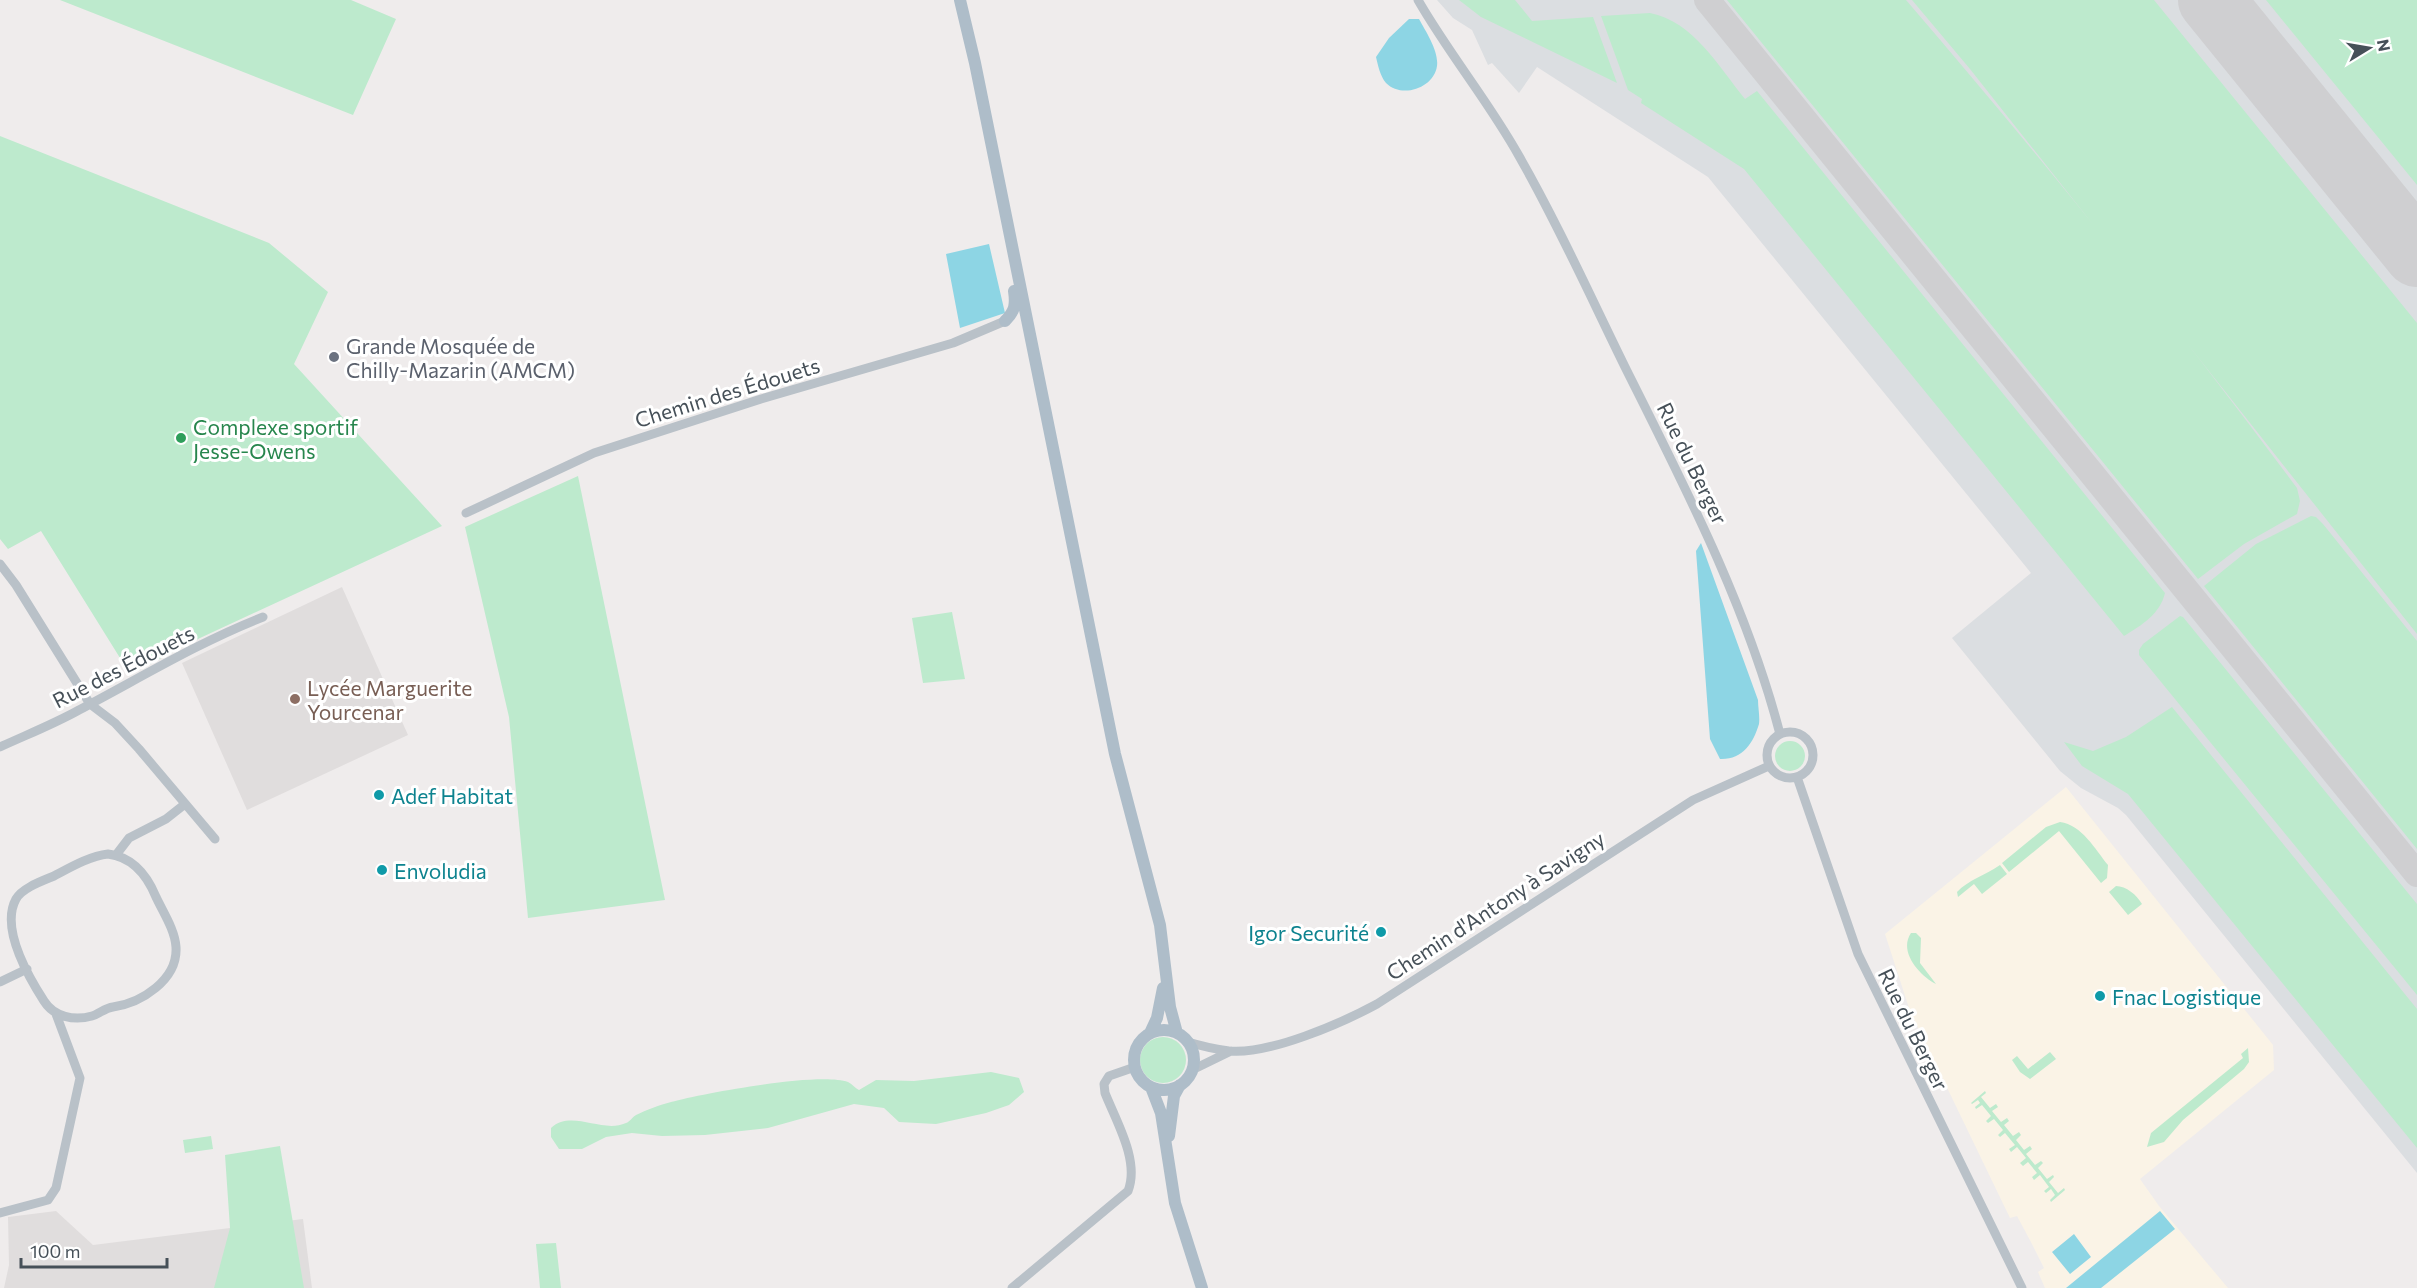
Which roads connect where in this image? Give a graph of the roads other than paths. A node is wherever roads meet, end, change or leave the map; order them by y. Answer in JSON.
{"nodes":[{"id":1,"x":960,"y":0,"type":"edge"},
{"id":2,"x":1418,"y":0,"type":"edge"},
{"id":3,"x":1012,"y":246,"type":"junction"},
{"id":4,"x":1005,"y":321,"type":"junction"},
{"id":5,"x":1040,"y":380,"type":"junction"},
{"id":6,"x":466,"y":513,"type":"dead end"},
{"id":7,"x":0,"y":564,"type":"edge"},
{"id":8,"x":263,"y":617,"type":"dead end"},
{"id":9,"x":90,"y":704,"type":"junction"},
{"id":10,"x":1780,"y":734,"type":"junction"},
{"id":11,"x":0,"y":747,"type":"edge"},
{"id":12,"x":1769,"y":766,"type":"junction"},
{"id":13,"x":1797,"y":777,"type":"junction"},
{"id":14,"x":185,"y":804,"type":"junction"},
{"id":15,"x":215,"y":839,"type":"dead end"},
{"id":16,"x":116,"y":855,"type":"junction"},
{"id":17,"x":1165,"y":957,"type":"junction"},
{"id":18,"x":27,"y":969,"type":"junction"},
{"id":19,"x":0,"y":982,"type":"edge"},
{"id":20,"x":56,"y":1014,"type":"junction"},
{"id":21,"x":1150,"y":1033,"type":"junction"},
{"id":22,"x":1177,"y":1033,"type":"junction"},
{"id":23,"x":1188,"y":1042,"type":"junction"},
{"id":24,"x":1231,"y":1051,"type":"junction"},
{"id":25,"x":1135,"y":1067,"type":"junction"},
{"id":26,"x":1192,"y":1070,"type":"junction"},
{"id":27,"x":1180,"y":1085,"type":"junction"},
{"id":28,"x":1151,"y":1087,"type":"junction"},
{"id":29,"x":1171,"y":1171,"type":"junction"},
{"id":30,"x":0,"y":1213,"type":"edge"},
{"id":31,"x":1012,"y":1288,"type":"edge"},
{"id":32,"x":1202,"y":1288,"type":"edge"},
{"id":33,"x":2022,"y":1288,"type":"edge"}],
"edges":[{"from":1,"to":3,"type":"main road"},
{"from":2,"to":10,"type":"street","name":"Rue du Berger"},
{"from":3,"to":4,"type":"main road"},
{"from":3,"to":5,"type":"main road"},
{"from":4,"to":5,"type":"main road"},
{"from":4,"to":6,"type":"street","name":"Chemin des Édouets"},
{"from":5,"to":17,"type":"main road"},
{"from":7,"to":9,"type":"street"},
{"from":8,"to":9,"type":"street","name":"Rue des Édouets"},
{"from":9,"to":11,"type":"street","name":"Rue des Édouets"},
{"from":9,"to":14,"type":"street"},
{"from":10,"to":12,"type":"street"},
{"from":10,"to":13,"type":"street"},
{"from":12,"to":13,"type":"street"},
{"from":12,"to":24,"type":"street","name":"Chemin d'Antony à Savigny"},
{"from":13,"to":33,"type":"street","name":"Rue du Berger"},
{"from":14,"to":15,"type":"street"},
{"from":14,"to":16,"type":"street"},
{"from":16,"to":18,"type":"street"},
{"from":16,"to":20,"type":"street"},
{"from":17,"to":21,"type":"main road"},
{"from":17,"to":22,"type":"main road"},
{"from":18,"to":19,"type":"street"},
{"from":18,"to":20,"type":"street"},
{"from":20,"to":30,"type":"street"},
{"from":21,"to":22,"type":"main road"},
{"from":21,"to":25,"type":"main road"},
{"from":22,"to":23,"type":"main road"},
{"from":23,"to":24,"type":"street"},
{"from":23,"to":26,"type":"main road"},
{"from":24,"to":26,"type":"street"},
{"from":25,"to":28,"type":"main road"},
{"from":25,"to":31,"type":"street"},
{"from":26,"to":27,"type":"main road"},
{"from":27,"to":28,"type":"main road"},
{"from":27,"to":29,"type":"main road"},
{"from":28,"to":29,"type":"main road"},
{"from":29,"to":32,"type":"main road"}]}
